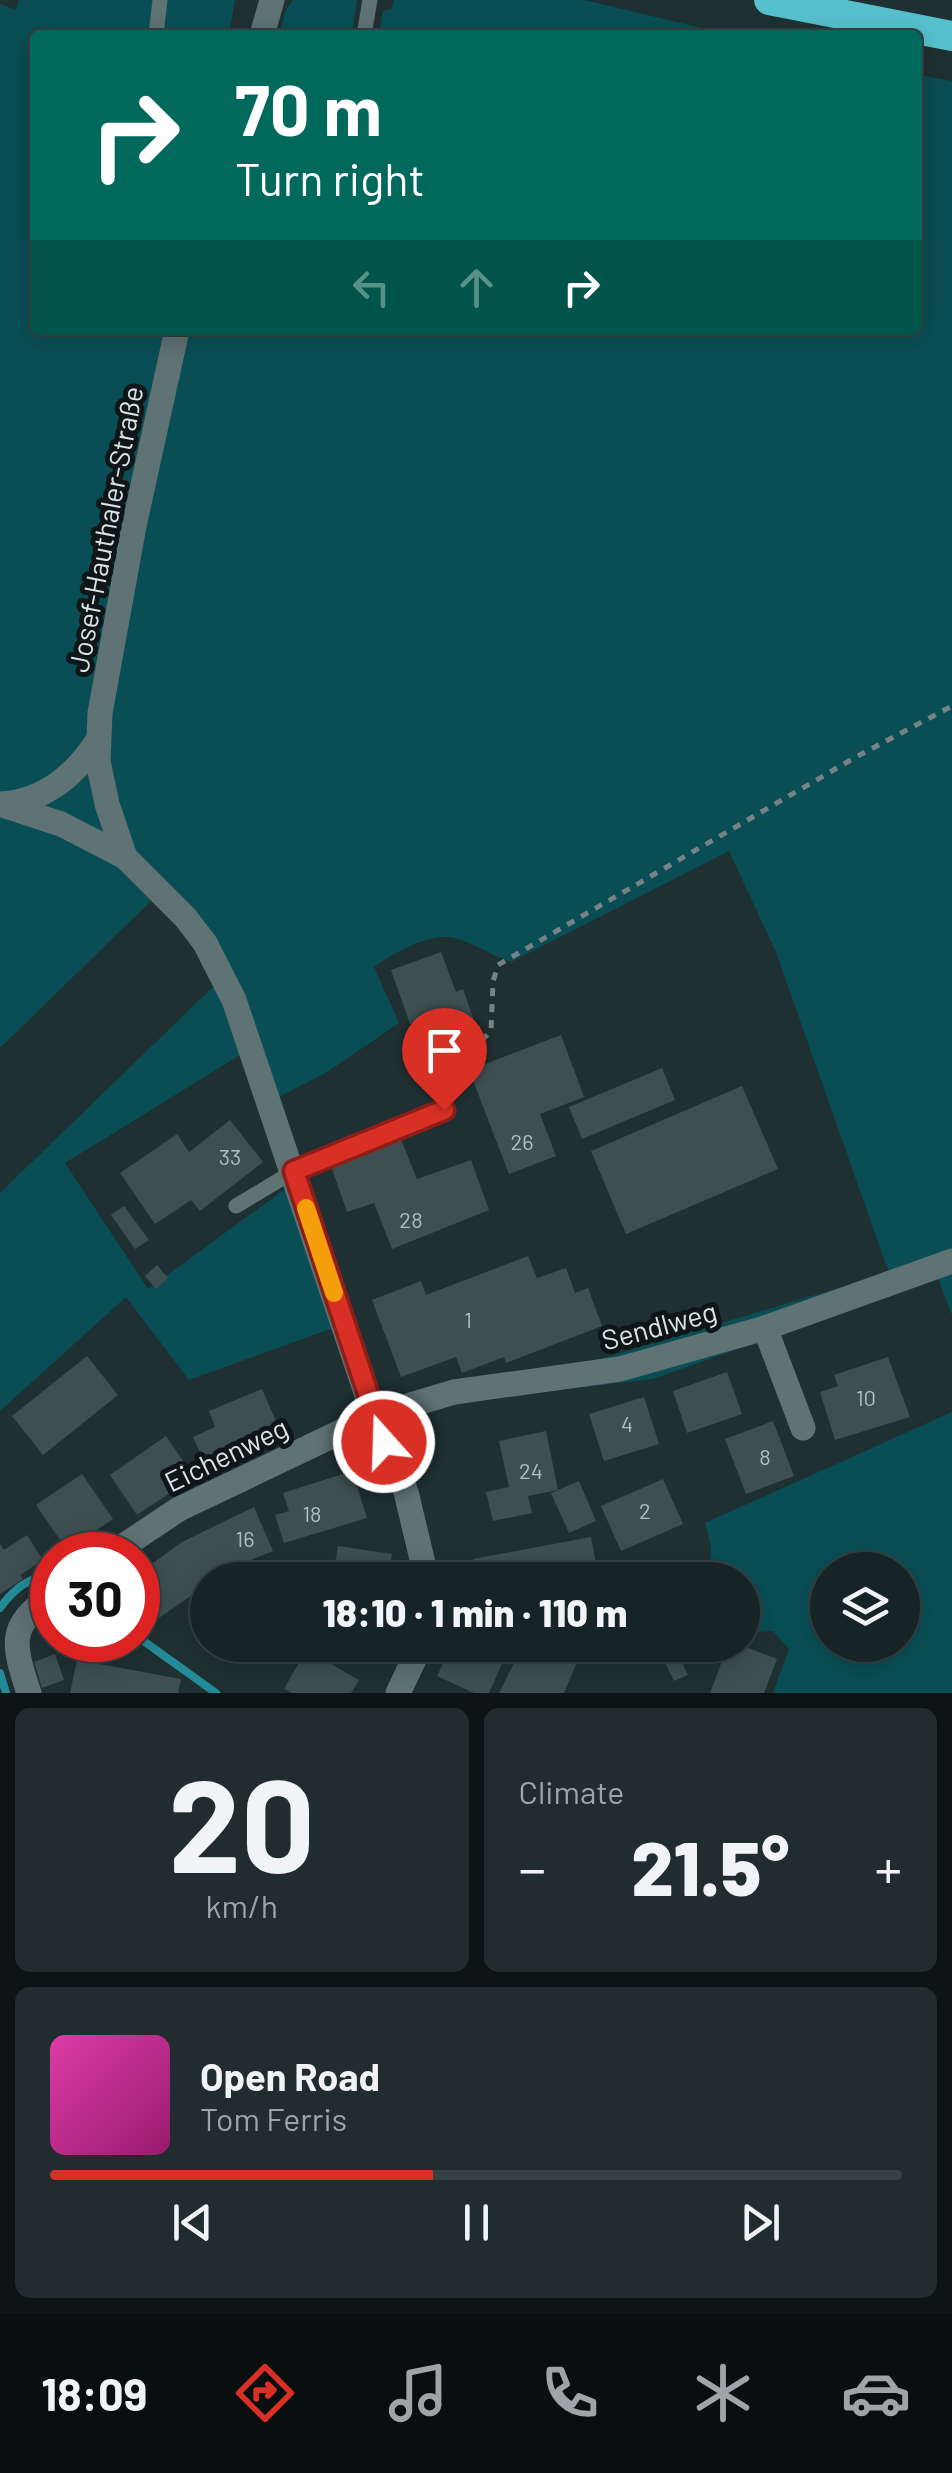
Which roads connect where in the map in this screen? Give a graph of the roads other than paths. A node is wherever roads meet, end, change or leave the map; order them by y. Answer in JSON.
{"nodes":[{"id":1,"x":160,"y":0,"type":"edge"},
{"id":2,"x":272,"y":0,"type":"edge"},
{"id":3,"x":370,"y":0,"type":"edge"},
{"id":4,"x":769,"y":0,"type":"edge"},
{"id":5,"x":157,"y":30,"type":"edge"},
{"id":6,"x":263,"y":30,"type":"edge"},
{"id":7,"x":365,"y":30,"type":"edge"},
{"id":8,"x":922,"y":30,"type":"edge"},
{"id":9,"x":922,"y":30,"type":"edge"},
{"id":10,"x":952,"y":36,"type":"edge"},
{"id":11,"x":176,"y":335,"type":"edge"},
{"id":12,"x":98,"y":740,"type":"junction"},
{"id":13,"x":0,"y":804,"type":"edge"},
{"id":14,"x":125,"y":857,"type":"junction"},
{"id":15,"x":444,"y":1110,"type":"road end"},
{"id":16,"x":294,"y":1171,"type":"junction"},
{"id":17,"x":236,"y":1206,"type":"dead end"},
{"id":18,"x":952,"y":1261,"type":"edge"},
{"id":19,"x":765,"y":1328,"type":"junction"},
{"id":20,"x":374,"y":1416,"type":"junction"},
{"id":21,"x":804,"y":1428,"type":"dead end"},
{"id":22,"x":144,"y":1532,"type":"edge"},
{"id":23,"x":423,"y":1562,"type":"edge"},
{"id":24,"x":30,"y":1611,"type":"edge"},
{"id":25,"x":413,"y":1662,"type":"edge"},
{"id":26,"x":28,"y":1693,"type":"edge"},
{"id":27,"x":398,"y":1693,"type":"edge"}],
"edges":[{"from":1,"to":5,"type":"lane"},
{"from":2,"to":6,"type":"street"},
{"from":3,"to":7,"type":"lane"},
{"from":4,"to":8,"type":"highway"},
{"from":9,"to":10,"type":"highway"},
{"from":11,"to":12,"type":"street","name":"Josef-Hauthaler-Straße"},
{"from":12,"to":13,"type":"street"},
{"from":12,"to":14,"type":"street","name":"Josef-Hauthaler-Straße"},
{"from":13,"to":14,"type":"street"},
{"from":14,"to":16,"type":"street","name":"Josef-Hauthaler-Straße"},
{"from":15,"to":16,"type":"lane"},
{"from":16,"to":17,"type":"lane"},
{"from":16,"to":20,"type":"street","name":"Josef-Hauthaler-Straße"},
{"from":18,"to":19,"type":"street","name":"Sendlweg"},
{"from":19,"to":20,"type":"street","name":"Sendlweg"},
{"from":19,"to":21,"type":"street"},
{"from":20,"to":22,"type":"street","name":"Eichenweg"},
{"from":20,"to":23,"type":"street","name":"Josef-Hauthaler-Straße"},
{"from":24,"to":26,"type":"street"},
{"from":25,"to":27,"type":"street"}]}
